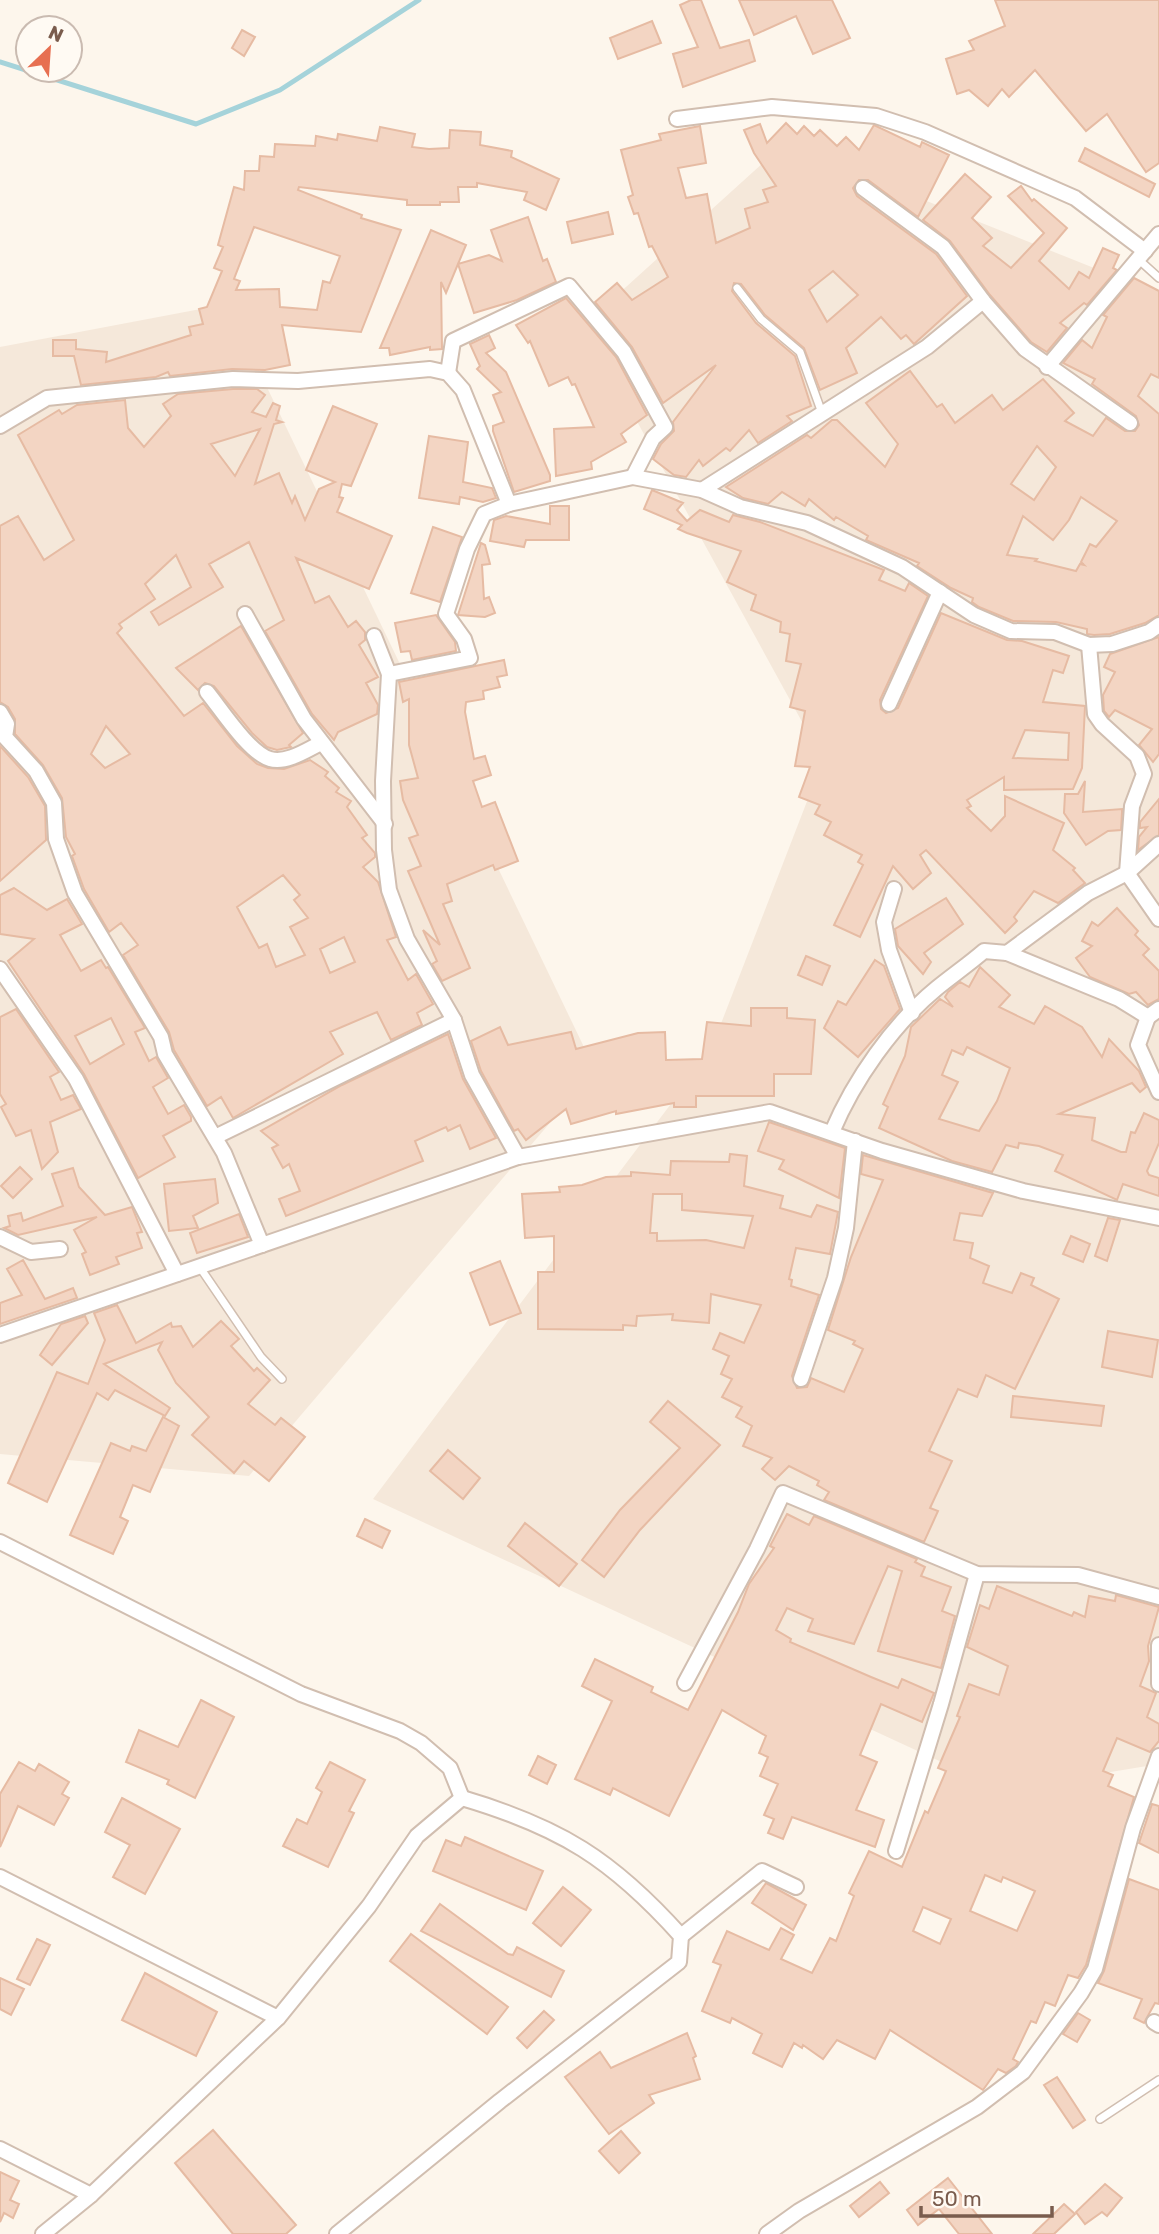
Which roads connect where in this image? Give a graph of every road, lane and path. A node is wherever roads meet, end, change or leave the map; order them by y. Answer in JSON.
{"nodes":[{"id":1,"x":677,"y":119,"type":"dead end"},
{"id":2,"x":863,"y":188,"type":"dead end"},
{"id":3,"x":1159,"y":234,"type":"edge"},
{"id":4,"x":1141,"y":255,"type":"junction"},
{"id":5,"x":1159,"y":278,"type":"edge"},
{"id":6,"x":737,"y":288,"type":"dead end"},
{"id":7,"x":983,"y":301,"type":"junction"},
{"id":8,"x":1047,"y":367,"type":"junction"},
{"id":9,"x":448,"y":373,"type":"junction"},
{"id":10,"x":823,"y":413,"type":"junction"},
{"id":11,"x":1129,"y":423,"type":"dead end"},
{"id":12,"x":0,"y":426,"type":"edge"},
{"id":13,"x":633,"y":477,"type":"junction"},
{"id":14,"x":702,"y":490,"type":"junction"},
{"id":15,"x":509,"y":504,"type":"junction"},
{"id":16,"x":940,"y":592,"type":"junction"},
{"id":17,"x":245,"y":614,"type":"dead end"},
{"id":18,"x":1159,"y":625,"type":"edge"},
{"id":19,"x":374,"y":636,"type":"dead end"},
{"id":20,"x":1089,"y":645,"type":"junction"},
{"id":21,"x":389,"y":674,"type":"junction"},
{"id":22,"x":207,"y":692,"type":"dead end"},
{"id":23,"x":889,"y":704,"type":"dead end"},
{"id":24,"x":0,"y":712,"type":"edge"},
{"id":25,"x":321,"y":743,"type":"junction"},
{"id":26,"x":385,"y":824,"type":"junction"},
{"id":27,"x":1159,"y":844,"type":"edge"},
{"id":28,"x":1127,"y":873,"type":"junction"},
{"id":29,"x":894,"y":889,"type":"dead end"},
{"id":30,"x":1159,"y":919,"type":"edge"},
{"id":31,"x":1007,"y":953,"type":"junction"},
{"id":32,"x":0,"y":969,"type":"edge"},
{"id":33,"x":912,"y":1013,"type":"junction"},
{"id":34,"x":1154,"y":1013,"type":"edge"},
{"id":35,"x":454,"y":1020,"type":"junction"},
{"id":36,"x":1159,"y":1092,"type":"edge"},
{"id":37,"x":832,"y":1132,"type":"junction"},
{"id":38,"x":215,"y":1137,"type":"junction"},
{"id":39,"x":855,"y":1140,"type":"junction"},
{"id":40,"x":518,"y":1157,"type":"junction"},
{"id":41,"x":1159,"y":1217,"type":"edge"},
{"id":42,"x":0,"y":1237,"type":"edge"},
{"id":43,"x":262,"y":1245,"type":"junction"},
{"id":44,"x":60,"y":1248,"type":"dead end"},
{"id":45,"x":198,"y":1265,"type":"junction"},
{"id":46,"x":177,"y":1275,"type":"junction"},
{"id":47,"x":0,"y":1335,"type":"edge"},
{"id":48,"x":282,"y":1379,"type":"dead end"},
{"id":49,"x":800,"y":1379,"type":"dead end"},
{"id":50,"x":0,"y":1542,"type":"edge"},
{"id":51,"x":977,"y":1574,"type":"junction"},
{"id":52,"x":1159,"y":1597,"type":"edge"},
{"id":53,"x":1159,"y":1645,"type":"edge"},
{"id":54,"x":685,"y":1683,"type":"dead end"},
{"id":55,"x":1159,"y":1684,"type":"edge"},
{"id":56,"x":1159,"y":1756,"type":"edge"},
{"id":57,"x":461,"y":1798,"type":"junction"},
{"id":58,"x":896,"y":1850,"type":"dead end"},
{"id":59,"x":0,"y":1877,"type":"edge"},
{"id":60,"x":796,"y":1887,"type":"dead end"},
{"id":61,"x":681,"y":1936,"type":"junction"},
{"id":62,"x":278,"y":2018,"type":"junction"},
{"id":63,"x":1159,"y":2080,"type":"edge"},
{"id":64,"x":1100,"y":2119,"type":"dead end"},
{"id":65,"x":0,"y":2149,"type":"edge"},
{"id":66,"x":91,"y":2195,"type":"junction"},
{"id":67,"x":43,"y":2234,"type":"edge"},
{"id":68,"x":337,"y":2234,"type":"edge"},
{"id":69,"x":767,"y":2234,"type":"edge"}],
"edges":[{"from":1,"to":4,"type":"street"},
{"from":2,"to":7,"type":"street"},
{"from":3,"to":4,"type":"street"},
{"from":4,"to":5,"type":"lane"},
{"from":4,"to":8,"type":"street"},
{"from":6,"to":10,"type":"lane"},
{"from":7,"to":8,"type":"street"},
{"from":7,"to":10,"type":"street"},
{"from":8,"to":11,"type":"street"},
{"from":9,"to":12,"type":"street"},
{"from":9,"to":13,"type":"street"},
{"from":9,"to":15,"type":"street"},
{"from":10,"to":14,"type":"street"},
{"from":13,"to":14,"type":"street"},
{"from":13,"to":15,"type":"street"},
{"from":14,"to":16,"type":"street"},
{"from":15,"to":21,"type":"street"},
{"from":16,"to":20,"type":"street"},
{"from":16,"to":23,"type":"street"},
{"from":17,"to":25,"type":"street"},
{"from":18,"to":20,"type":"street"},
{"from":19,"to":21,"type":"street"},
{"from":20,"to":28,"type":"street"},
{"from":21,"to":26,"type":"street"},
{"from":22,"to":25,"type":"street"},
{"from":24,"to":38,"type":"street"},
{"from":25,"to":26,"type":"street"},
{"from":26,"to":35,"type":"street"},
{"from":27,"to":28,"type":"street"},
{"from":28,"to":30,"type":"street"},
{"from":28,"to":31,"type":"street"},
{"from":29,"to":33,"type":"street"},
{"from":31,"to":33,"type":"street"},
{"from":31,"to":34,"type":"street"},
{"from":32,"to":46,"type":"street"},
{"from":33,"to":37,"type":"street"},
{"from":34,"to":36,"type":"street"},
{"from":35,"to":38,"type":"street"},
{"from":35,"to":40,"type":"street"},
{"from":37,"to":39,"type":"street"},
{"from":37,"to":40,"type":"street"},
{"from":38,"to":43,"type":"street"},
{"from":39,"to":41,"type":"street"},
{"from":39,"to":49,"type":"street"},
{"from":40,"to":43,"type":"street"},
{"from":42,"to":44,"type":"street"},
{"from":43,"to":45,"type":"street"},
{"from":45,"to":46,"type":"street"},
{"from":45,"to":48,"type":"lane"},
{"from":46,"to":47,"type":"street"},
{"from":50,"to":57,"type":"street"},
{"from":51,"to":52,"type":"street"},
{"from":51,"to":54,"type":"street"},
{"from":51,"to":58,"type":"street"},
{"from":53,"to":55,"type":"street"},
{"from":56,"to":69,"type":"street"},
{"from":57,"to":61,"type":"street"},
{"from":57,"to":62,"type":"street"},
{"from":59,"to":62,"type":"street"},
{"from":60,"to":61,"type":"street"},
{"from":61,"to":68,"type":"street"},
{"from":62,"to":66,"type":"street"},
{"from":63,"to":64,"type":"lane"},
{"from":65,"to":66,"type":"street"},
{"from":66,"to":67,"type":"street"}]}
